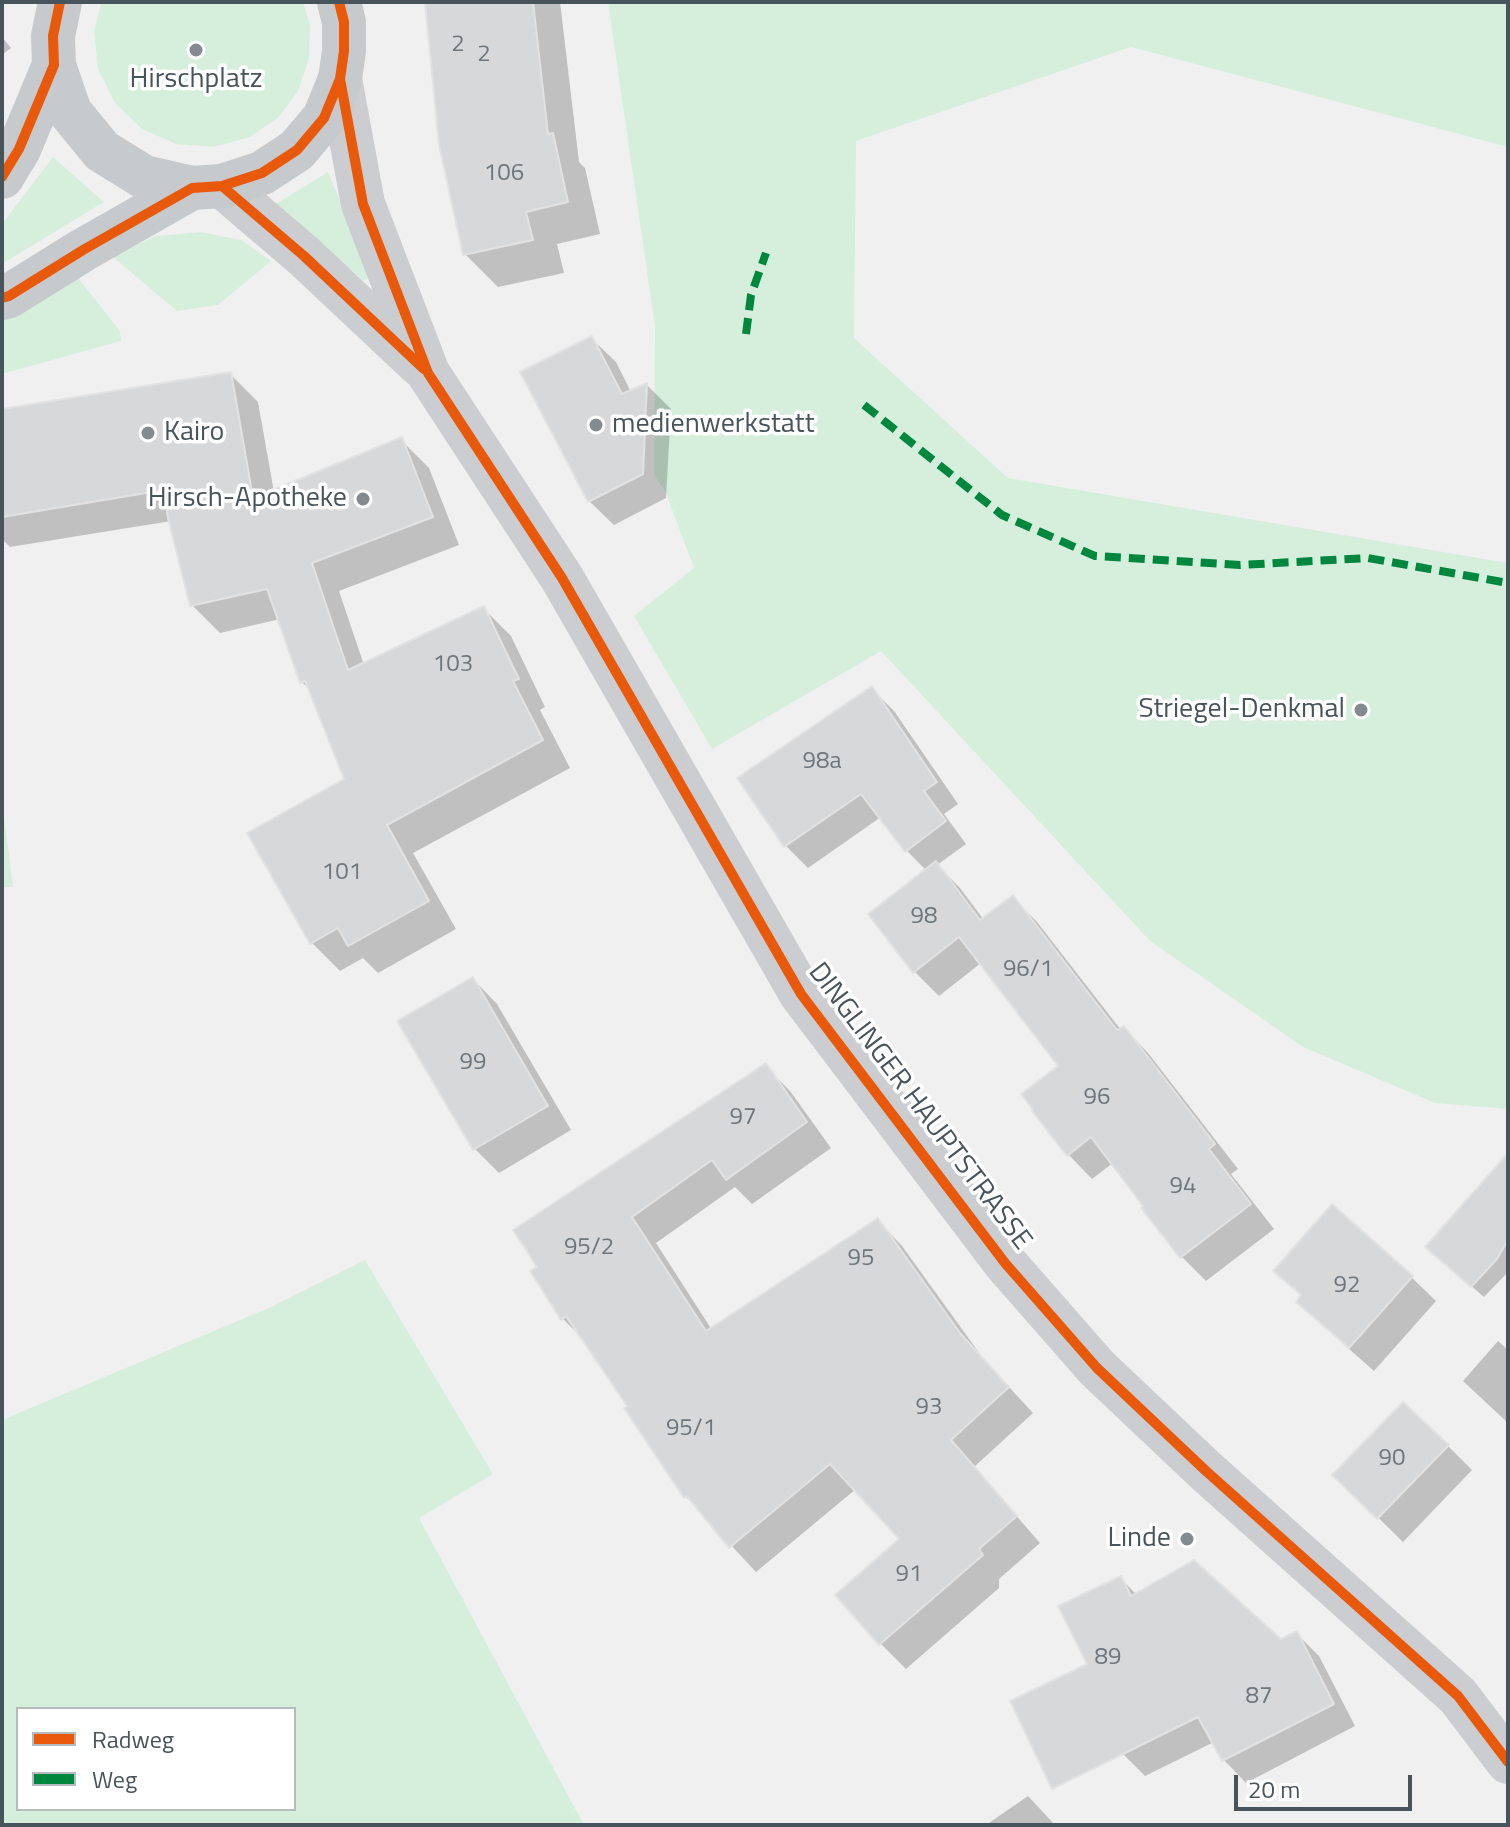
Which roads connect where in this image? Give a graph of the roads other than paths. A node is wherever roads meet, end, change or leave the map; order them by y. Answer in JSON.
{"nodes":[{"id":1,"x":339,"y":2,"type":"edge"},
{"id":2,"x":59,"y":3,"type":"edge"},
{"id":3,"x":54,"y":65,"type":"junction"},
{"id":4,"x":340,"y":79,"type":"junction"},
{"id":5,"x":2,"y":177,"type":"edge"},
{"id":6,"x":207,"y":187,"type":"junction"},
{"id":7,"x":2,"y":298,"type":"edge"},
{"id":8,"x":428,"y":373,"type":"junction"},
{"id":9,"x":1508,"y":1762,"type":"edge"}],
"edges":[{"from":1,"to":4,"type":"main road"},
{"from":2,"to":3,"type":"main road"},
{"from":3,"to":5,"type":"main road"},
{"from":3,"to":6,"type":"main road"},
{"from":4,"to":6,"type":"main road"},
{"from":4,"to":8,"type":"street","name":"DINGLINGER HAUPTSTRASSE"},
{"from":6,"to":7,"type":"main road"},
{"from":6,"to":8,"type":"street","name":"DINGLINGER HAUPTSTRASSE"},
{"from":8,"to":9,"type":"street","name":"DINGLINGER HAUPTSTRASSE"}]}
